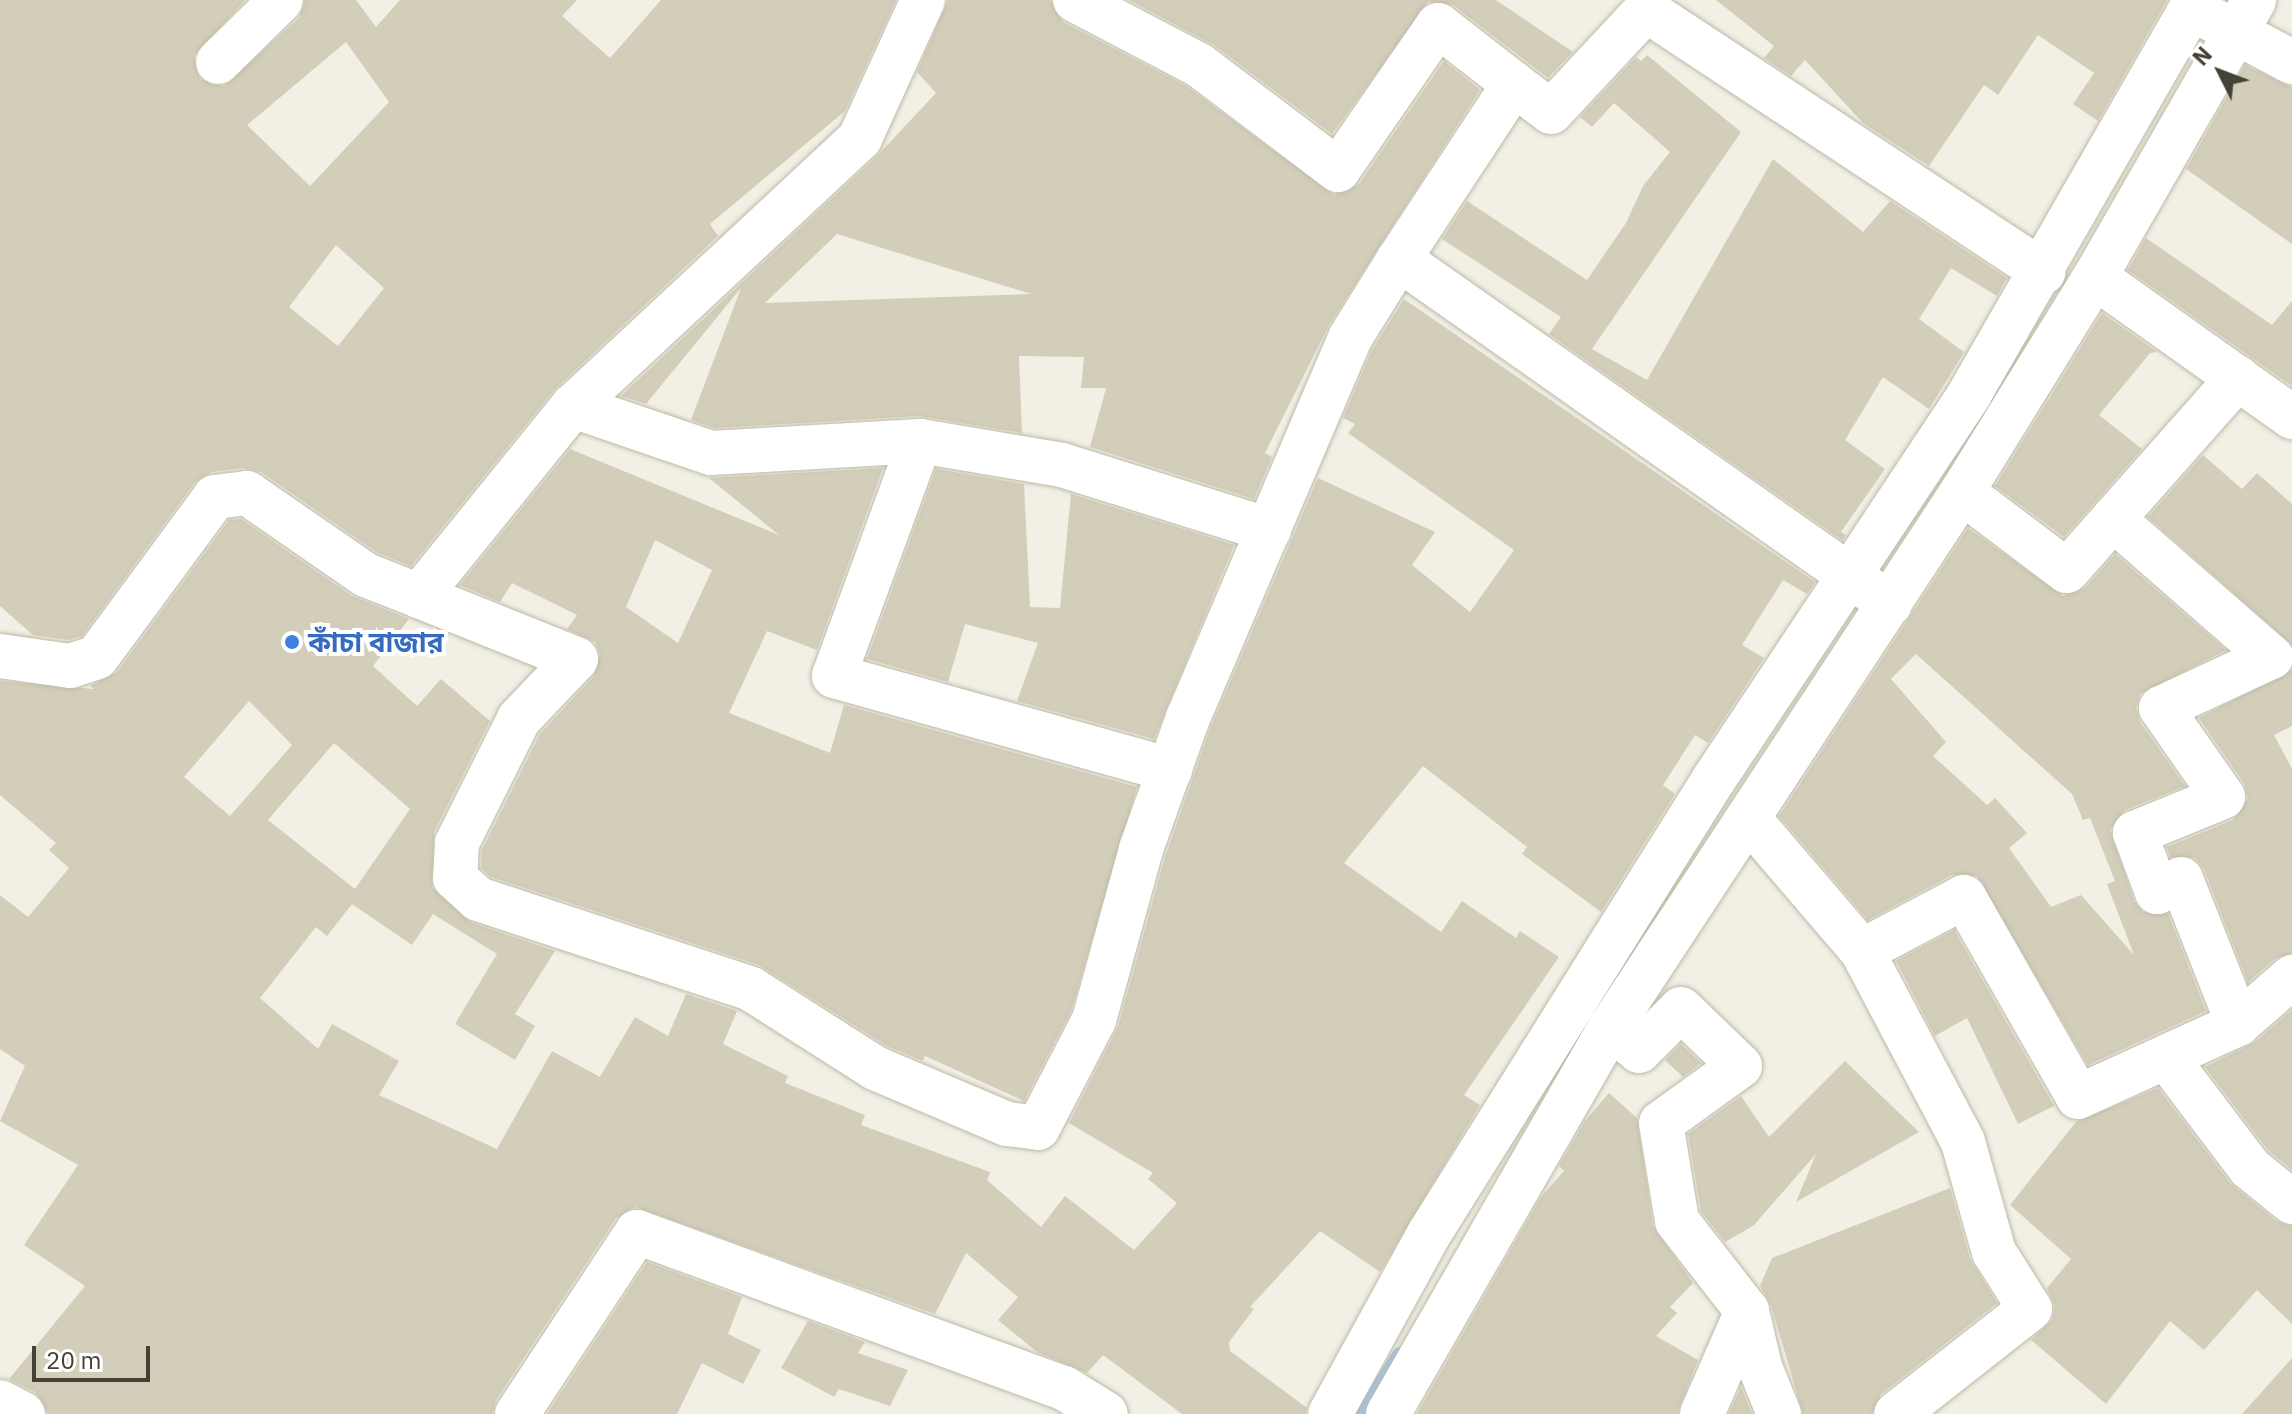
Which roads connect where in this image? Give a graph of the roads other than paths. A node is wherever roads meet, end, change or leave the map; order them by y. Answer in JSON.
{"nodes":[{"id":1,"x":281,"y":0,"type":"edge"},
{"id":2,"x":923,"y":0,"type":"edge"},
{"id":3,"x":1075,"y":0,"type":"edge"},
{"id":4,"x":2194,"y":4,"type":"edge"},
{"id":5,"x":2244,"y":16,"type":"edge"},
{"id":6,"x":218,"y":62,"type":"dead end"},
{"id":7,"x":2292,"y":62,"type":"edge"},
{"id":8,"x":1514,"y":84,"type":"junction"},
{"id":9,"x":1399,"y":259,"type":"junction"},
{"id":10,"x":2044,"y":272,"type":"junction"},
{"id":11,"x":2095,"y":277,"type":"junction"},
{"id":12,"x":2238,"y":378,"type":"junction"},
{"id":13,"x":573,"y":406,"type":"junction"},
{"id":14,"x":2292,"y":417,"type":"edge"},
{"id":15,"x":920,"y":441,"type":"junction"},
{"id":16,"x":1962,"y":492,"type":"junction"},
{"id":17,"x":2113,"y":519,"type":"junction"},
{"id":18,"x":1269,"y":530,"type":"junction"},
{"id":19,"x":1850,"y":574,"type":"junction"},
{"id":20,"x":419,"y":596,"type":"junction"},
{"id":21,"x":1890,"y":604,"type":"junction"},
{"id":22,"x":0,"y":656,"type":"edge"},
{"id":23,"x":2285,"y":661,"type":"edge"},
{"id":24,"x":1170,"y":770,"type":"junction"},
{"id":25,"x":1749,"y":819,"type":"junction"},
{"id":26,"x":1862,"y":951,"type":"junction"},
{"id":27,"x":2292,"y":977,"type":"edge"},
{"id":28,"x":2238,"y":1024,"type":"junction"},
{"id":29,"x":1610,"y":1028,"type":"junction"},
{"id":30,"x":2166,"y":1057,"type":"junction"},
{"id":31,"x":2292,"y":1202,"type":"edge"},
{"id":32,"x":1747,"y":1311,"type":"junction"},
{"id":33,"x":0,"y":1402,"type":"edge"},
{"id":34,"x":23,"y":1414,"type":"edge"},
{"id":35,"x":517,"y":1414,"type":"edge"},
{"id":36,"x":1106,"y":1414,"type":"edge"},
{"id":37,"x":1330,"y":1414,"type":"edge"},
{"id":38,"x":1388,"y":1414,"type":"edge"},
{"id":39,"x":1702,"y":1414,"type":"edge"},
{"id":40,"x":1779,"y":1414,"type":"edge"},
{"id":41,"x":1896,"y":1414,"type":"edge"}],
"edges":[{"from":1,"to":6,"type":"street"},
{"from":2,"to":13,"type":"street"},
{"from":3,"to":8,"type":"street"},
{"from":4,"to":5,"type":"street"},
{"from":4,"to":10,"type":"street"},
{"from":5,"to":7,"type":"street"},
{"from":5,"to":11,"type":"street"},
{"from":8,"to":9,"type":"street"},
{"from":8,"to":10,"type":"street"},
{"from":9,"to":18,"type":"street"},
{"from":9,"to":19,"type":"street"},
{"from":10,"to":19,"type":"street"},
{"from":11,"to":12,"type":"street"},
{"from":11,"to":16,"type":"street"},
{"from":12,"to":14,"type":"street"},
{"from":12,"to":17,"type":"street"},
{"from":13,"to":15,"type":"street"},
{"from":13,"to":20,"type":"street"},
{"from":15,"to":18,"type":"street"},
{"from":15,"to":24,"type":"street"},
{"from":16,"to":17,"type":"street"},
{"from":16,"to":21,"type":"street"},
{"from":17,"to":23,"type":"street"},
{"from":18,"to":24,"type":"street"},
{"from":19,"to":21,"type":"street"},
{"from":19,"to":37,"type":"street"},
{"from":20,"to":22,"type":"street"},
{"from":20,"to":24,"type":"street"},
{"from":21,"to":25,"type":"street"},
{"from":23,"to":28,"type":"street"},
{"from":25,"to":26,"type":"street"},
{"from":25,"to":29,"type":"street"},
{"from":26,"to":30,"type":"street"},
{"from":26,"to":41,"type":"street"},
{"from":27,"to":28,"type":"street"},
{"from":28,"to":30,"type":"street"},
{"from":29,"to":32,"type":"street"},
{"from":29,"to":38,"type":"street"},
{"from":30,"to":31,"type":"street"},
{"from":32,"to":39,"type":"street"},
{"from":32,"to":40,"type":"street"},
{"from":33,"to":34,"type":"street"},
{"from":35,"to":36,"type":"street"}]}
